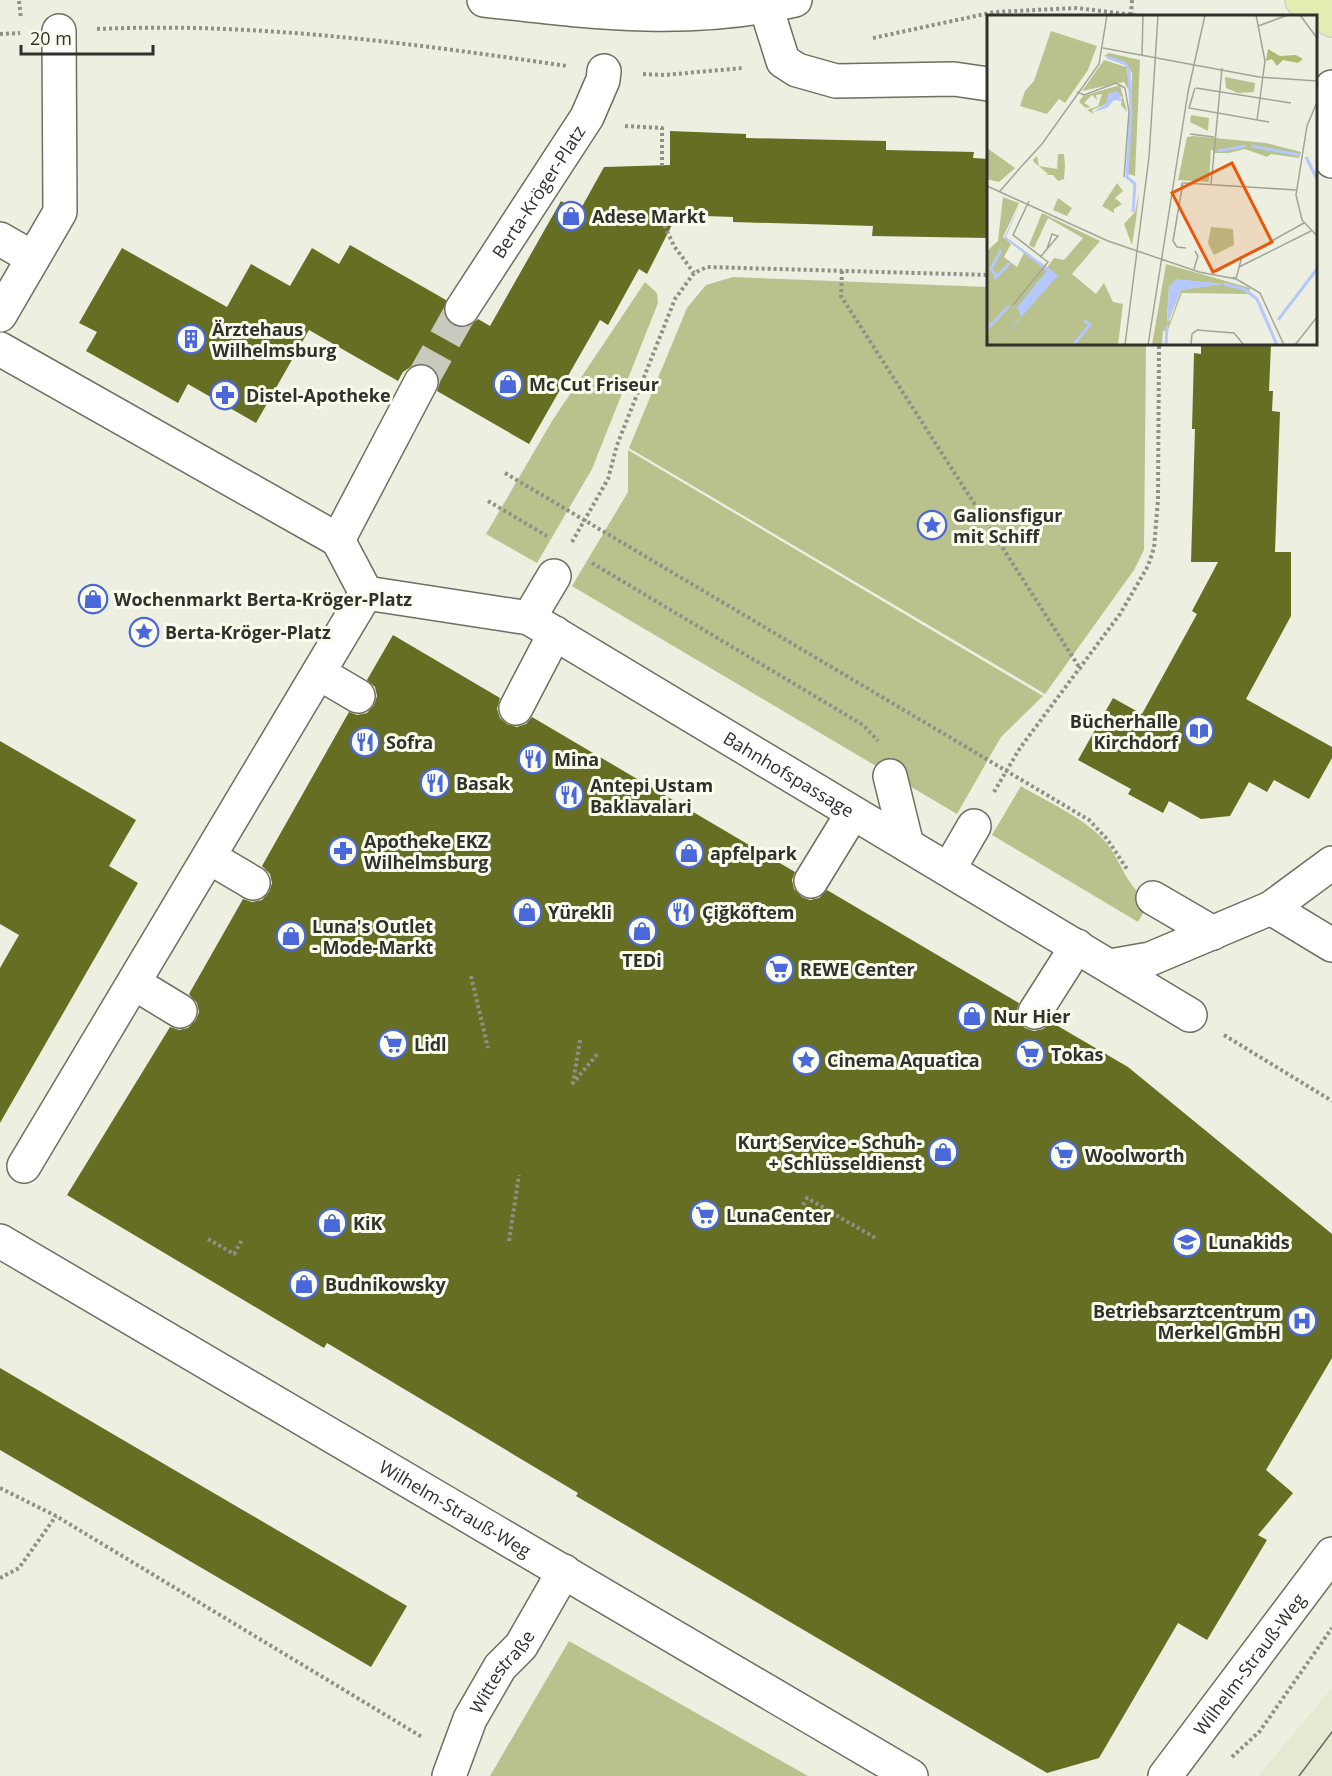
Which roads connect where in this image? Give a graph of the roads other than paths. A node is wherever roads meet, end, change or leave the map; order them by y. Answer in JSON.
{"nodes":[{"id":1,"x":484,"y":0,"type":"edge"},
{"id":2,"x":1302,"y":0,"type":"edge"},
{"id":3,"x":780,"y":3,"type":"edge"},
{"id":4,"x":677,"y":8,"type":"edge"},
{"id":5,"x":1332,"y":20,"type":"edge"},
{"id":6,"x":59,"y":31,"type":"dead end"},
{"id":7,"x":604,"y":71,"type":"dead end"},
{"id":8,"x":987,"y":84,"type":"edge"},
{"id":9,"x":1332,"y":87,"type":"edge"},
{"id":10,"x":1320,"y":119,"type":"edge"},
{"id":11,"x":1332,"y":161,"type":"edge"},
{"id":12,"x":0,"y":239,"type":"edge"},
{"id":13,"x":33,"y":258,"type":"junction"},
{"id":14,"x":462,"y":309,"type":"tunnel mouth"},
{"id":15,"x":0,"y":315,"type":"edge"},
{"id":16,"x":0,"y":349,"type":"edge"},
{"id":17,"x":421,"y":382,"type":"tunnel mouth"},
{"id":18,"x":338,"y":540,"type":"junction"},
{"id":19,"x":561,"y":562,"type":"road end"},
{"id":20,"x":366,"y":593,"type":"junction"},
{"id":21,"x":542,"y":626,"type":"junction"},
{"id":22,"x":319,"y":673,"type":"junction"},
{"id":23,"x":358,"y":696,"type":"dead end"},
{"id":24,"x":516,"y":708,"type":"dead end"},
{"id":25,"x":890,"y":776,"type":"road end"},
{"id":26,"x":852,"y":814,"type":"junction"},
{"id":27,"x":974,"y":826,"type":"road end"},
{"id":28,"x":907,"y":845,"type":"junction"},
{"id":29,"x":209,"y":857,"type":"junction"},
{"id":30,"x":1332,"y":863,"type":"edge"},
{"id":31,"x":949,"y":869,"type":"junction"},
{"id":32,"x":811,"y":881,"type":"dead end"},
{"id":33,"x":253,"y":883,"type":"dead end"},
{"id":34,"x":1153,"y":898,"type":"road end"},
{"id":35,"x":1271,"y":908,"type":"junction"},
{"id":36,"x":1213,"y":933,"type":"junction"},
{"id":37,"x":1332,"y":945,"type":"edge"},
{"id":38,"x":1077,"y":946,"type":"junction"},
{"id":39,"x":1110,"y":966,"type":"junction"},
{"id":40,"x":134,"y":983,"type":"junction"},
{"id":41,"x":180,"y":1011,"type":"dead end"},
{"id":42,"x":1035,"y":1012,"type":"dead end"},
{"id":43,"x":1190,"y":1015,"type":"road end"},
{"id":44,"x":24,"y":1166,"type":"dead end"},
{"id":45,"x":0,"y":1240,"type":"edge"},
{"id":46,"x":1332,"y":1554,"type":"edge"},
{"id":47,"x":564,"y":1571,"type":"junction"},
{"id":48,"x":452,"y":1767,"type":"edge"},
{"id":49,"x":911,"y":1776,"type":"edge"},
{"id":50,"x":1165,"y":1776,"type":"edge"}],
"edges":[{"from":1,"to":4,"type":"street"},
{"from":2,"to":5,"type":"main road"},
{"from":3,"to":4,"type":"street"},
{"from":3,"to":8,"type":"street"},
{"from":6,"to":13,"type":"street"},
{"from":7,"to":14,"type":"street","name":"Berta-Kröger-Platz"},
{"from":9,"to":10,"type":"street"},
{"from":10,"to":11,"type":"street"},
{"from":12,"to":13,"type":"street"},
{"from":13,"to":15,"type":"street"},
{"from":16,"to":18,"type":"street"},
{"from":17,"to":18,"type":"street"},
{"from":18,"to":20,"type":"street"},
{"from":19,"to":21,"type":"street"},
{"from":20,"to":21,"type":"street","name":"Bahnhofspassage"},
{"from":20,"to":22,"type":"street"},
{"from":21,"to":24,"type":"street"},
{"from":21,"to":26,"type":"street","name":"Bahnhofspassage"},
{"from":22,"to":23,"type":"street"},
{"from":22,"to":29,"type":"street"},
{"from":25,"to":28,"type":"street"},
{"from":26,"to":28,"type":"street","name":"Bahnhofspassage"},
{"from":26,"to":32,"type":"street"},
{"from":27,"to":31,"type":"street"},
{"from":28,"to":31,"type":"street","name":"Bahnhofspassage"},
{"from":29,"to":33,"type":"street"},
{"from":29,"to":40,"type":"street"},
{"from":30,"to":35,"type":"street"},
{"from":31,"to":38,"type":"street","name":"Bahnhofspassage"},
{"from":34,"to":36,"type":"street"},
{"from":35,"to":36,"type":"street"},
{"from":35,"to":37,"type":"street"},
{"from":36,"to":39,"type":"street"},
{"from":38,"to":39,"type":"street","name":"Bahnhofspassage"},
{"from":38,"to":42,"type":"street"},
{"from":39,"to":43,"type":"street","name":"Bahnhofspassage"},
{"from":40,"to":41,"type":"street"},
{"from":40,"to":44,"type":"street"},
{"from":45,"to":47,"type":"street","name":"Wilhelm-Strauß-Weg"},
{"from":46,"to":50,"type":"street","name":"Wilhelm-Strauß-Weg"},
{"from":47,"to":48,"type":"street","name":"Wittestraße"},
{"from":47,"to":49,"type":"street","name":"Wilhelm-Strauß-Weg"}]}
